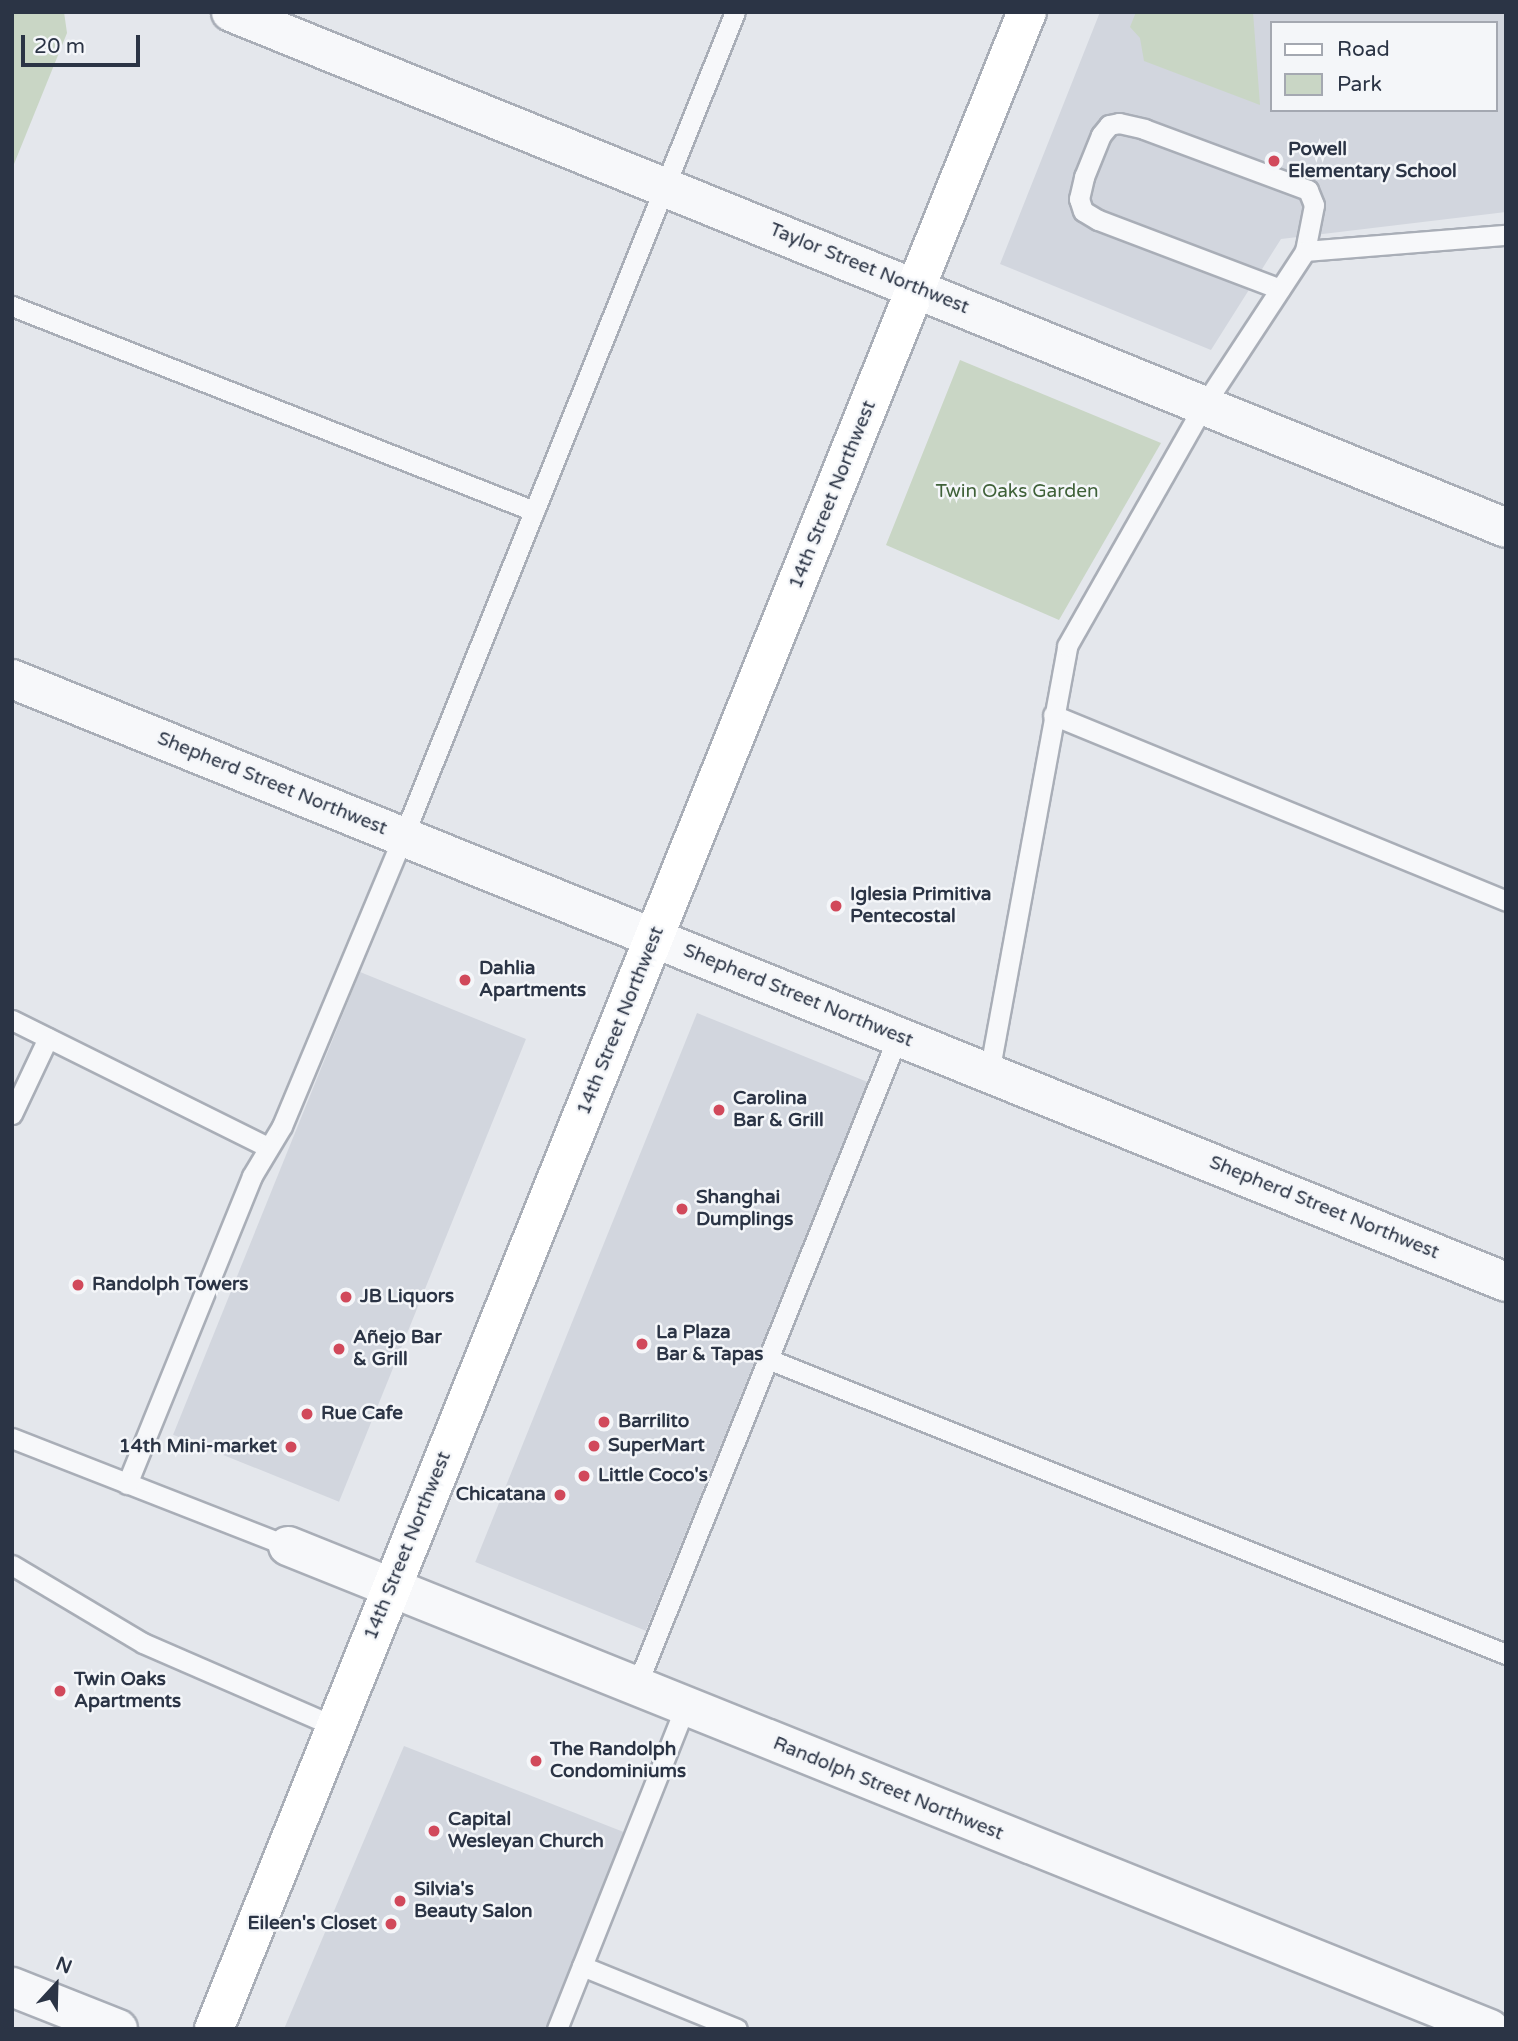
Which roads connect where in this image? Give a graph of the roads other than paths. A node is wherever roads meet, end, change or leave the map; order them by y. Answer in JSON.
{"nodes":[{"id":1,"x":231,"y":12,"type":"edge"},
{"id":2,"x":735,"y":12,"type":"edge"},
{"id":3,"x":1027,"y":12,"type":"edge"},
{"id":4,"x":663,"y":186,"type":"junction"},
{"id":5,"x":1506,"y":235,"type":"edge"},
{"id":6,"x":1305,"y":251,"type":"junction"},
{"id":7,"x":916,"y":288,"type":"junction"},
{"id":8,"x":1280,"y":289,"type":"junction"},
{"id":9,"x":12,"y":306,"type":"edge"},
{"id":10,"x":1204,"y":405,"type":"junction"},
{"id":11,"x":534,"y":511,"type":"junction"},
{"id":12,"x":1506,"y":528,"type":"edge"},
{"id":13,"x":12,"y":679,"type":"edge"},
{"id":14,"x":1053,"y":715,"type":"junction"},
{"id":15,"x":403,"y":836,"type":"junction"},
{"id":16,"x":1506,"y":901,"type":"edge"},
{"id":17,"x":654,"y":938,"type":"junction"},
{"id":18,"x":12,"y":1020,"type":"edge"},
{"id":19,"x":898,"y":1036,"type":"junction"},
{"id":20,"x":48,"y":1038,"type":"junction"},
{"id":21,"x":989,"y":1073,"type":"junction"},
{"id":22,"x":12,"y":1114,"type":"edge"},
{"id":23,"x":268,"y":1147,"type":"junction"},
{"id":24,"x":1506,"y":1282,"type":"edge"},
{"id":25,"x":768,"y":1359,"type":"junction"},
{"id":26,"x":12,"y":1437,"type":"edge"},
{"id":27,"x":127,"y":1484,"type":"junction"},
{"id":28,"x":288,"y":1546,"type":"joint"},
{"id":29,"x":12,"y":1565,"type":"edge"},
{"id":30,"x":392,"y":1587,"type":"junction"},
{"id":31,"x":1506,"y":1654,"type":"edge"},
{"id":32,"x":636,"y":1687,"type":"junction"},
{"id":33,"x":685,"y":1707,"type":"junction"},
{"id":34,"x":336,"y":1727,"type":"junction"},
{"id":35,"x":582,"y":1965,"type":"junction"},
{"id":36,"x":12,"y":1987,"type":"edge"},
{"id":37,"x":118,"y":2029,"type":"edge"},
{"id":38,"x":214,"y":2029,"type":"edge"},
{"id":39,"x":557,"y":2029,"type":"edge"},
{"id":40,"x":737,"y":2029,"type":"edge"},
{"id":41,"x":1490,"y":2029,"type":"edge"}],
"edges":[{"from":1,"to":4,"type":"street","name":"Taylor Street Northwest"},
{"from":2,"to":4,"type":"lane"},
{"from":3,"to":7,"type":"main road","name":"14th Street Northwest"},
{"from":4,"to":7,"type":"street","name":"Taylor Street Northwest"},
{"from":4,"to":11,"type":"lane"},
{"from":5,"to":6,"type":"lane"},
{"from":6,"to":8,"type":"lane"},
{"from":6,"to":8,"type":"lane"},
{"from":7,"to":10,"type":"street","name":"Taylor Street Northwest"},
{"from":7,"to":17,"type":"main road","name":"14th Street Northwest"},
{"from":8,"to":10,"type":"lane"},
{"from":9,"to":11,"type":"lane"},
{"from":10,"to":12,"type":"street","name":"Taylor Street Northwest"},
{"from":10,"to":14,"type":"lane"},
{"from":11,"to":15,"type":"lane"},
{"from":13,"to":15,"type":"street","name":"Shepherd Street Northwest"},
{"from":14,"to":16,"type":"lane"},
{"from":14,"to":21,"type":"lane"},
{"from":15,"to":17,"type":"street","name":"Shepherd Street Northwest"},
{"from":15,"to":23,"type":"lane"},
{"from":17,"to":19,"type":"street","name":"Shepherd Street Northwest"},
{"from":17,"to":30,"type":"main road","name":"14th Street Northwest"},
{"from":18,"to":20,"type":"lane"},
{"from":19,"to":21,"type":"street","name":"Shepherd Street Northwest"},
{"from":19,"to":25,"type":"lane"},
{"from":20,"to":22,"type":"lane"},
{"from":20,"to":23,"type":"lane"},
{"from":21,"to":24,"type":"street","name":"Shepherd Street Northwest"},
{"from":23,"to":27,"type":"lane"},
{"from":25,"to":31,"type":"lane"},
{"from":25,"to":32,"type":"lane"},
{"from":26,"to":27,"type":"lane"},
{"from":27,"to":28,"type":"lane"},
{"from":28,"to":30,"type":"street","name":"Randolph Street Northwest"},
{"from":29,"to":34,"type":"lane"},
{"from":30,"to":32,"type":"street","name":"Randolph Street Northwest"},
{"from":30,"to":34,"type":"main road","name":"14th Street Northwest"},
{"from":32,"to":33,"type":"street","name":"Randolph Street Northwest"},
{"from":33,"to":35,"type":"lane"},
{"from":33,"to":41,"type":"street","name":"Randolph Street Northwest"},
{"from":34,"to":38,"type":"main road","name":"14th Street Northwest"},
{"from":35,"to":39,"type":"lane"},
{"from":35,"to":40,"type":"lane"},
{"from":36,"to":37,"type":"street"}]}
